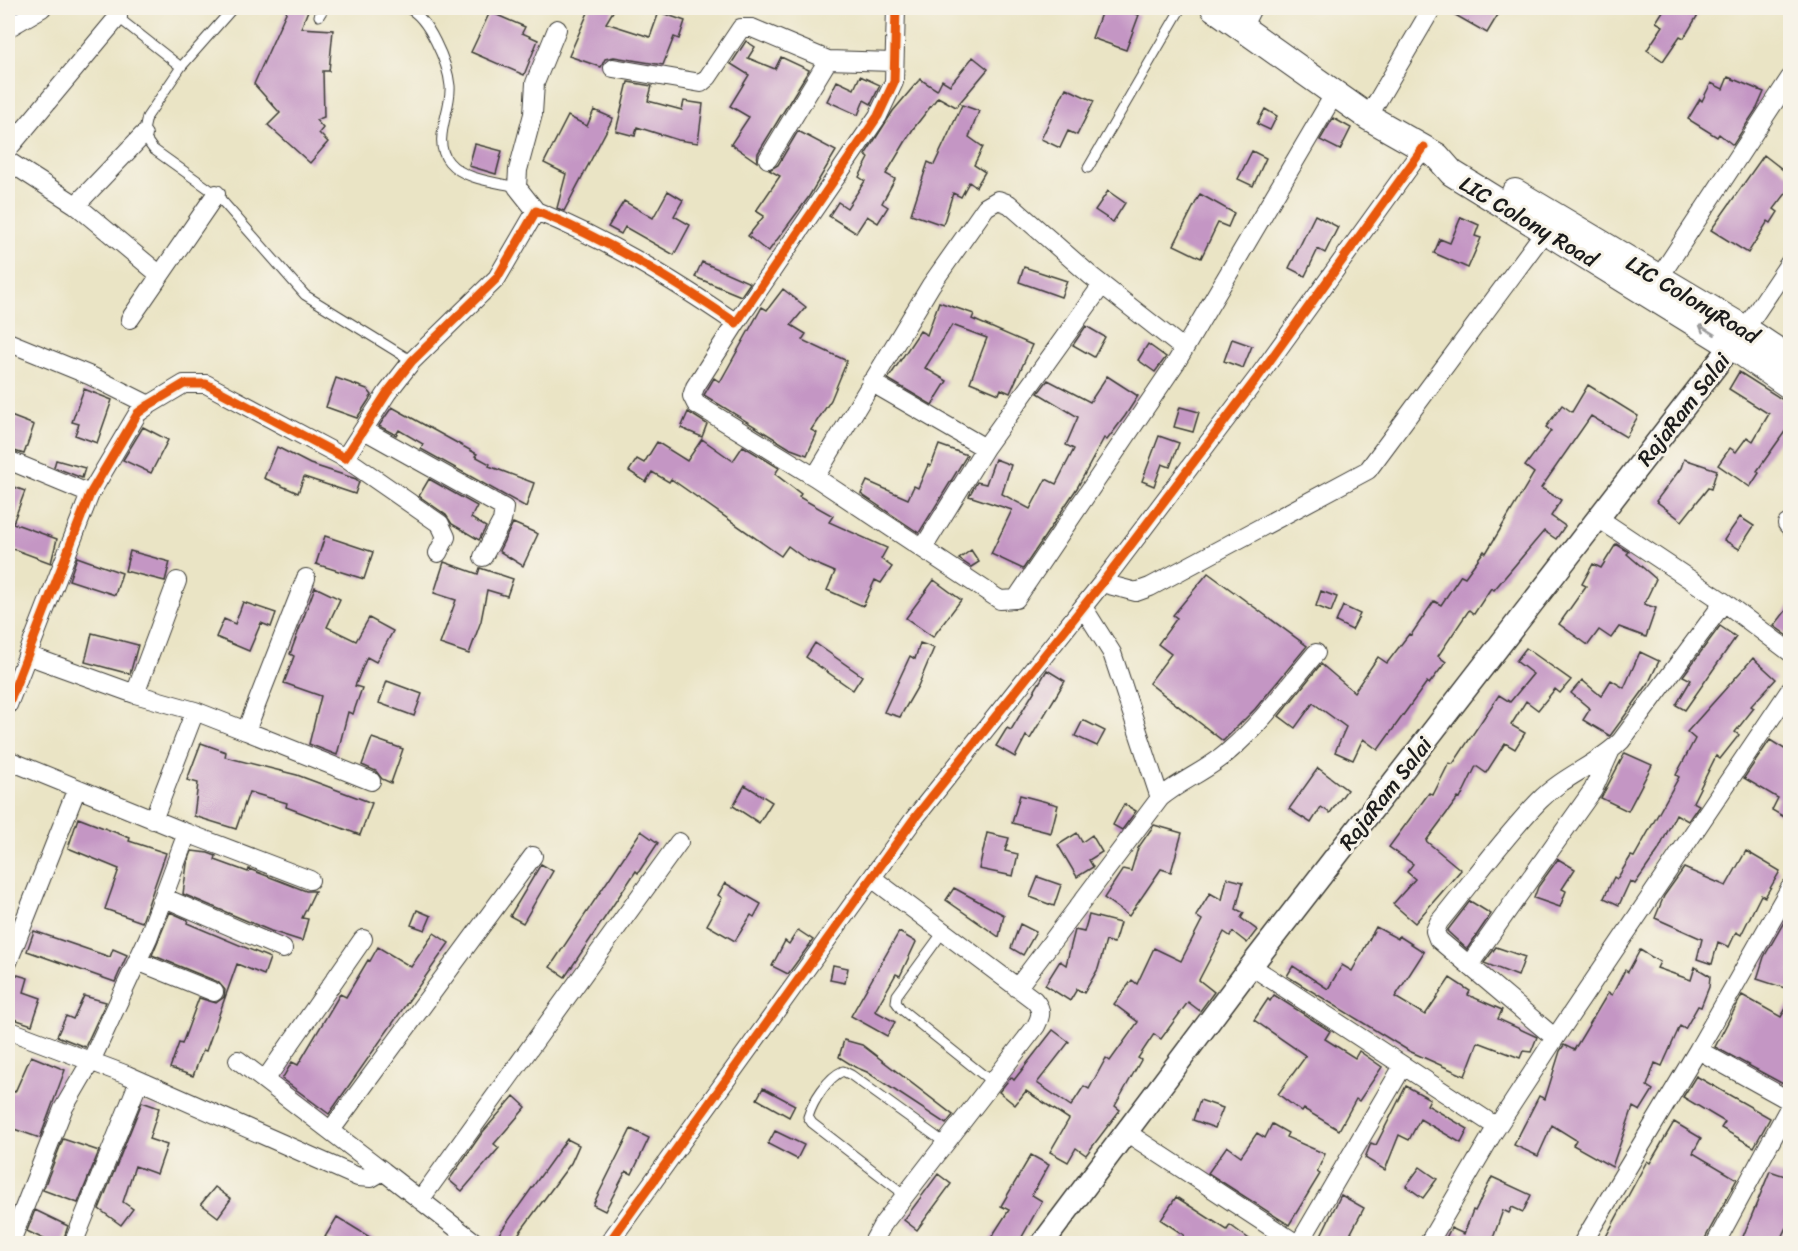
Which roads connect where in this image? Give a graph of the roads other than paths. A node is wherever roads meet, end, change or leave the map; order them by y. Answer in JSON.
{"nodes":[{"id":1,"x":42,"y":8,"type":"edge"},
{"id":2,"x":233,"y":8,"type":"edge"},
{"id":3,"x":407,"y":8,"type":"edge"},
{"id":4,"x":896,"y":8,"type":"edge"},
{"id":5,"x":1181,"y":8,"type":"edge"},
{"id":6,"x":1214,"y":8,"type":"edge"},
{"id":7,"x":1432,"y":8,"type":"edge"},
{"id":8,"x":112,"y":12,"type":"edge"},
{"id":9,"x":1247,"y":18,"type":"edge"},
{"id":10,"x":8,"y":28,"type":"edge"},
{"id":11,"x":557,"y":29,"type":"dead end"},
{"id":12,"x":828,"y":60,"type":"junction"},
{"id":13,"x":893,"y":62,"type":"junction"},
{"id":14,"x":181,"y":67,"type":"junction"},
{"id":15,"x":613,"y":68,"type":"dead end"},
{"id":16,"x":1791,"y":78,"type":"edge"},
{"id":17,"x":1335,"y":93,"type":"junction"},
{"id":18,"x":1368,"y":117,"type":"junction"},
{"id":19,"x":142,"y":135,"type":"junction"},
{"id":20,"x":8,"y":149,"type":"edge"},
{"id":21,"x":1430,"y":151,"type":"junction"},
{"id":22,"x":768,"y":159,"type":"dead end"},
{"id":23,"x":8,"y":161,"type":"edge"},
{"id":24,"x":1088,"y":168,"type":"dead end"},
{"id":25,"x":518,"y":187,"type":"junction"},
{"id":26,"x":216,"y":194,"type":"junction"},
{"id":27,"x":76,"y":205,"type":"junction"},
{"id":28,"x":536,"y":212,"type":"junction"},
{"id":29,"x":1550,"y":224,"type":"junction"},
{"id":30,"x":1791,"y":262,"type":"edge"},
{"id":31,"x":160,"y":275,"type":"junction"},
{"id":32,"x":1102,"y":285,"type":"junction"},
{"id":33,"x":1654,"y":286,"type":"junction"},
{"id":34,"x":130,"y":319,"type":"dead end"},
{"id":35,"x":736,"y":323,"type":"junction"},
{"id":36,"x":1738,"y":337,"type":"junction"},
{"id":37,"x":8,"y":342,"type":"edge"},
{"id":38,"x":1184,"y":349,"type":"junction"},
{"id":39,"x":1791,"y":359,"type":"edge"},
{"id":40,"x":412,"y":361,"type":"junction"},
{"id":41,"x":871,"y":382,"type":"junction"},
{"id":42,"x":1791,"y":386,"type":"edge"},
{"id":43,"x":149,"y":405,"type":"junction"},
{"id":44,"x":364,"y":430,"type":"junction"},
{"id":45,"x":985,"y":448,"type":"junction"},
{"id":46,"x":345,"y":458,"type":"junction"},
{"id":47,"x":8,"y":460,"type":"edge"},
{"id":48,"x":815,"y":477,"type":"junction"},
{"id":49,"x":90,"y":494,"type":"junction"},
{"id":50,"x":1598,"y":518,"type":"junction"},
{"id":51,"x":923,"y":548,"type":"junction"},
{"id":52,"x":438,"y":553,"type":"dead end"},
{"id":53,"x":483,"y":557,"type":"dead end"},
{"id":54,"x":306,"y":578,"type":"dead end"},
{"id":55,"x":177,"y":581,"type":"dead end"},
{"id":56,"x":1102,"y":583,"type":"junction"},
{"id":57,"x":1724,"y":602,"type":"junction"},
{"id":58,"x":1083,"y":607,"type":"junction"},
{"id":59,"x":1791,"y":652,"type":"edge"},
{"id":60,"x":1316,"y":653,"type":"dead end"},
{"id":61,"x":27,"y":655,"type":"junction"},
{"id":62,"x":1791,"y":690,"type":"edge"},
{"id":63,"x":135,"y":694,"type":"junction"},
{"id":64,"x":8,"y":705,"type":"edge"},
{"id":65,"x":195,"y":711,"type":"junction"},
{"id":66,"x":246,"y":731,"type":"junction"},
{"id":67,"x":1610,"y":752,"type":"junction"},
{"id":68,"x":8,"y":760,"type":"edge"},
{"id":69,"x":371,"y":781,"type":"dead end"},
{"id":70,"x":77,"y":788,"type":"junction"},
{"id":71,"x":1160,"y":798,"type":"junction"},
{"id":72,"x":153,"y":820,"type":"junction"},
{"id":73,"x":187,"y":833,"type":"junction"},
{"id":74,"x":679,"y":842,"type":"dead end"},
{"id":75,"x":533,"y":856,"type":"dead end"},
{"id":76,"x":872,"y":878,"type":"junction"},
{"id":77,"x":310,"y":880,"type":"dead end"},
{"id":78,"x":1791,"y":888,"type":"edge"},
{"id":79,"x":165,"y":898,"type":"junction"},
{"id":80,"x":943,"y":932,"type":"junction"},
{"id":81,"x":363,"y":939,"type":"dead end"},
{"id":82,"x":283,"y":949,"type":"dead end"},
{"id":83,"x":8,"y":962,"type":"edge"},
{"id":84,"x":137,"y":962,"type":"junction"},
{"id":85,"x":1469,"y":965,"type":"junction"},
{"id":86,"x":1251,"y":966,"type":"junction"},
{"id":87,"x":1017,"y":988,"type":"junction"},
{"id":88,"x":214,"y":992,"type":"dead end"},
{"id":89,"x":8,"y":1030,"type":"edge"},
{"id":90,"x":1555,"y":1038,"type":"junction"},
{"id":91,"x":1698,"y":1050,"type":"junction"},
{"id":92,"x":238,"y":1060,"type":"dead end"},
{"id":93,"x":91,"y":1061,"type":"junction"},
{"id":94,"x":1403,"y":1066,"type":"junction"},
{"id":95,"x":265,"y":1080,"type":"junction"},
{"id":96,"x":139,"y":1081,"type":"junction"},
{"id":97,"x":992,"y":1082,"type":"junction"},
{"id":98,"x":1791,"y":1101,"type":"edge"},
{"id":99,"x":1791,"y":1106,"type":"edge"},
{"id":100,"x":1497,"y":1127,"type":"junction"},
{"id":101,"x":331,"y":1130,"type":"junction"},
{"id":102,"x":1126,"y":1132,"type":"junction"},
{"id":103,"x":945,"y":1143,"type":"junction"},
{"id":104,"x":383,"y":1172,"type":"junction"},
{"id":105,"x":905,"y":1195,"type":"junction"},
{"id":106,"x":420,"y":1200,"type":"junction"},
{"id":107,"x":10,"y":1244,"type":"edge"},
{"id":108,"x":72,"y":1244,"type":"edge"},
{"id":109,"x":477,"y":1244,"type":"edge"},
{"id":110,"x":608,"y":1244,"type":"edge"},
{"id":111,"x":872,"y":1244,"type":"edge"},
{"id":112,"x":1042,"y":1244,"type":"edge"},
{"id":113,"x":1298,"y":1244,"type":"edge"},
{"id":114,"x":1428,"y":1244,"type":"edge"},
{"id":115,"x":1582,"y":1244,"type":"edge"},
{"id":116,"x":1715,"y":1244,"type":"edge"}],
"edges":[{"from":1,"to":10,"type":"street"},
{"from":2,"to":14,"type":"lane"},
{"from":3,"to":25,"type":"lane"},
{"from":4,"to":13,"type":"street"},
{"from":5,"to":24,"type":"lane"},
{"from":6,"to":9,"type":"main road"},
{"from":7,"to":18,"type":"street"},
{"from":8,"to":14,"type":"lane"},
{"from":8,"to":20,"type":"street"},
{"from":9,"to":17,"type":"main road"},
{"from":11,"to":25,"type":"street"},
{"from":12,"to":13,"type":"street"},
{"from":12,"to":15,"type":"street"},
{"from":12,"to":22,"type":"street"},
{"from":13,"to":35,"type":"street"},
{"from":14,"to":19,"type":"lane"},
{"from":16,"to":33,"type":"street"},
{"from":17,"to":18,"type":"main road"},
{"from":17,"to":38,"type":"street"},
{"from":18,"to":21,"type":"main road"},
{"from":19,"to":26,"type":"lane"},
{"from":19,"to":27,"type":"street"},
{"from":21,"to":29,"type":"main road","name":"LIC ColonyRoad"},
{"from":21,"to":56,"type":"street"},
{"from":23,"to":27,"type":"street"},
{"from":25,"to":28,"type":"street"},
{"from":26,"to":31,"type":"street"},
{"from":26,"to":40,"type":"lane"},
{"from":27,"to":31,"type":"street"},
{"from":28,"to":35,"type":"street"},
{"from":28,"to":40,"type":"street"},
{"from":29,"to":33,"type":"main road","name":"LIC ColonyRoad"},
{"from":29,"to":56,"type":"street"},
{"from":30,"to":36,"type":"street"},
{"from":31,"to":34,"type":"street"},
{"from":32,"to":38,"type":"street"},
{"from":32,"to":41,"type":"street"},
{"from":32,"to":45,"type":"street"},
{"from":33,"to":36,"type":"main road","name":"LIC ColonyRoad"},
{"from":35,"to":48,"type":"street"},
{"from":36,"to":39,"type":"main road","name":"LIC ColonyRoad"},
{"from":36,"to":42,"type":"main road"},
{"from":36,"to":50,"type":"street","name":"RajaRam Salai"},
{"from":37,"to":43,"type":"street"},
{"from":38,"to":51,"type":"street"},
{"from":40,"to":44,"type":"street"},
{"from":41,"to":45,"type":"street"},
{"from":41,"to":48,"type":"street"},
{"from":43,"to":46,"type":"street"},
{"from":43,"to":49,"type":"street"},
{"from":44,"to":46,"type":"street"},
{"from":44,"to":53,"type":"street"},
{"from":45,"to":51,"type":"street"},
{"from":46,"to":52,"type":"street"},
{"from":47,"to":49,"type":"street"},
{"from":48,"to":51,"type":"street"},
{"from":49,"to":61,"type":"street"},
{"from":50,"to":57,"type":"street"},
{"from":50,"to":86,"type":"street","name":"RajaRam Salai"},
{"from":54,"to":66,"type":"street"},
{"from":55,"to":63,"type":"street"},
{"from":56,"to":58,"type":"street"},
{"from":57,"to":59,"type":"street"},
{"from":57,"to":67,"type":"street"},
{"from":58,"to":71,"type":"street"},
{"from":58,"to":76,"type":"street"},
{"from":60,"to":71,"type":"street"},
{"from":61,"to":63,"type":"street"},
{"from":61,"to":64,"type":"street"},
{"from":62,"to":90,"type":"street"},
{"from":63,"to":65,"type":"street"},
{"from":65,"to":66,"type":"street"},
{"from":65,"to":72,"type":"street"},
{"from":66,"to":69,"type":"street"},
{"from":67,"to":85,"type":"street"},
{"from":67,"to":85,"type":"street"},
{"from":68,"to":70,"type":"street"},
{"from":70,"to":72,"type":"street"},
{"from":70,"to":83,"type":"street"},
{"from":71,"to":87,"type":"street"},
{"from":72,"to":73,"type":"street"},
{"from":73,"to":77,"type":"street"},
{"from":73,"to":79,"type":"street"},
{"from":74,"to":106,"type":"street"},
{"from":75,"to":101,"type":"street"},
{"from":76,"to":80,"type":"street"},
{"from":76,"to":110,"type":"street"},
{"from":78,"to":91,"type":"street"},
{"from":79,"to":82,"type":"street"},
{"from":79,"to":84,"type":"street"},
{"from":80,"to":87,"type":"street"},
{"from":80,"to":97,"type":"lane"},
{"from":81,"to":95,"type":"street"},
{"from":84,"to":88,"type":"street"},
{"from":84,"to":93,"type":"street"},
{"from":85,"to":90,"type":"street"},
{"from":86,"to":94,"type":"street"},
{"from":86,"to":102,"type":"street","name":"RajaRam Salai"},
{"from":87,"to":97,"type":"street"},
{"from":89,"to":93,"type":"street"},
{"from":90,"to":100,"type":"street"},
{"from":91,"to":98,"type":"street"},
{"from":91,"to":115,"type":"street"},
{"from":92,"to":95,"type":"street"},
{"from":93,"to":96,"type":"street"},
{"from":93,"to":107,"type":"street"},
{"from":94,"to":100,"type":"street"},
{"from":94,"to":113,"type":"street"},
{"from":95,"to":101,"type":"street"},
{"from":96,"to":104,"type":"street"},
{"from":96,"to":108,"type":"street"},
{"from":97,"to":103,"type":"street"},
{"from":99,"to":116,"type":"street"},
{"from":100,"to":114,"type":"street"},
{"from":101,"to":104,"type":"street"},
{"from":102,"to":112,"type":"street","name":"RajaRam Salai"},
{"from":102,"to":113,"type":"street"},
{"from":103,"to":105,"type":"street"},
{"from":103,"to":105,"type":"lane"},
{"from":104,"to":106,"type":"street"},
{"from":105,"to":111,"type":"street"},
{"from":106,"to":109,"type":"street"}]}
